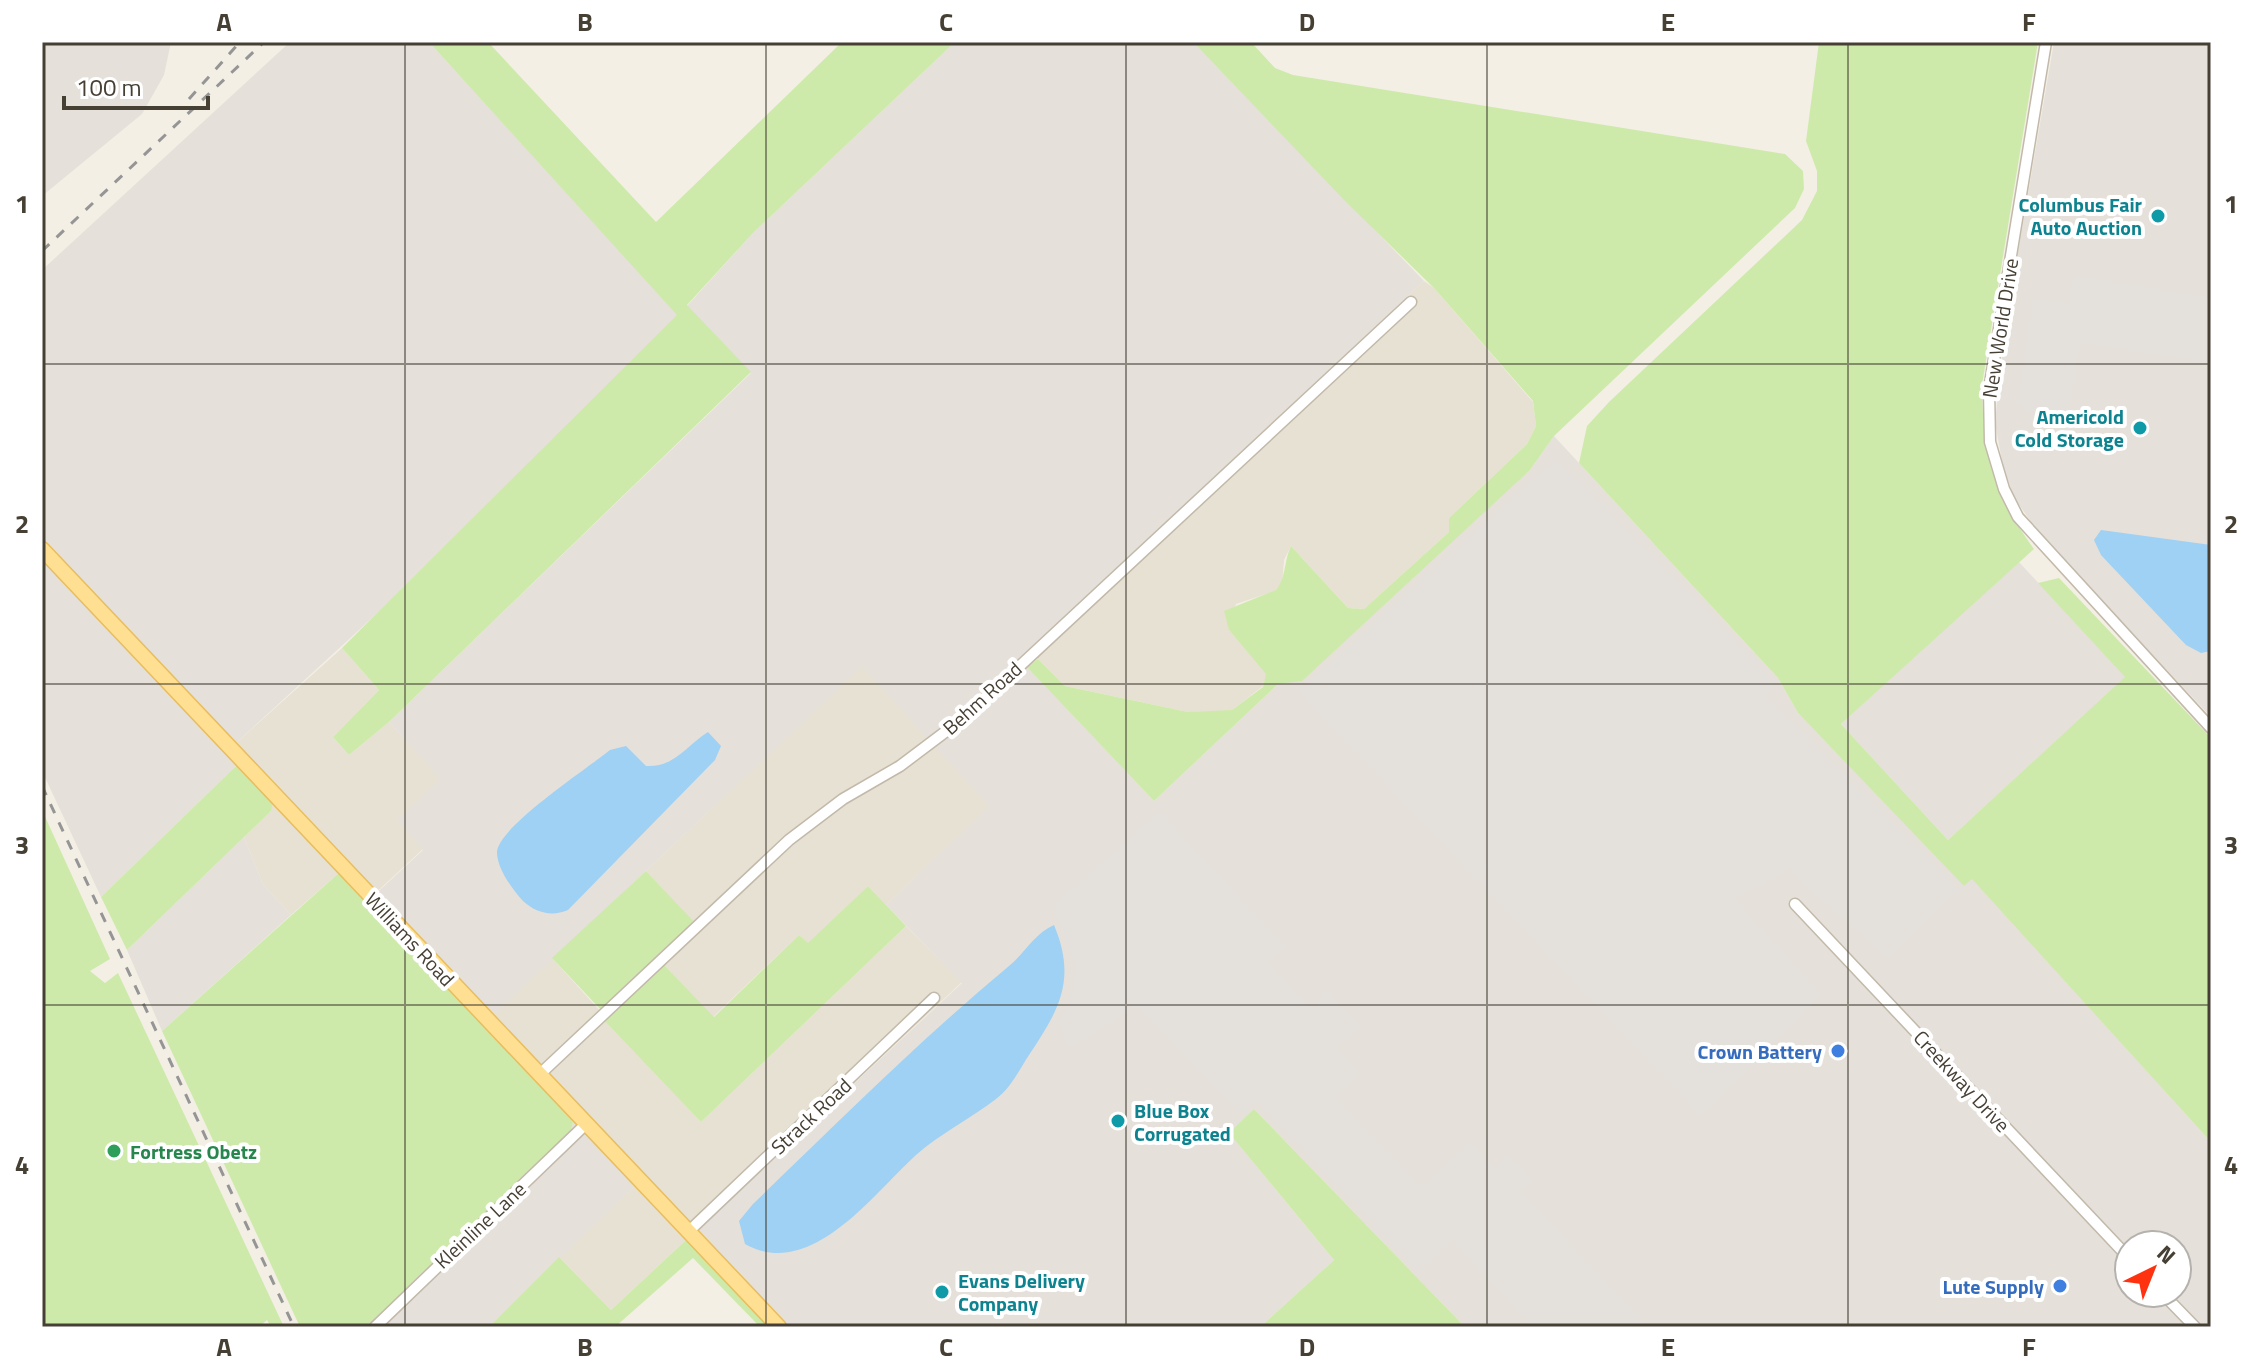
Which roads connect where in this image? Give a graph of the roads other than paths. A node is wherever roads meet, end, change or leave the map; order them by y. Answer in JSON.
{"nodes":[{"id":1,"x":2046,"y":42,"type":"edge"},
{"id":2,"x":1411,"y":302,"type":"dead end"},
{"id":3,"x":42,"y":549,"type":"edge"},
{"id":4,"x":2211,"y":728,"type":"edge"},
{"id":5,"x":1795,"y":904,"type":"dead end"},
{"id":6,"x":934,"y":998,"type":"dead end"},
{"id":7,"x":539,"y":1075,"type":"junction"},
{"id":8,"x":586,"y":1124,"type":"junction"},
{"id":9,"x":688,"y":1232,"type":"junction"},
{"id":10,"x":2113,"y":1241,"type":"edge"},
{"id":11,"x":2178,"y":1309,"type":"edge"},
{"id":12,"x":375,"y":1327,"type":"edge"},
{"id":13,"x":779,"y":1327,"type":"edge"},
{"id":14,"x":2195,"y":1327,"type":"edge"}],
"edges":[{"from":1,"to":4,"type":"street","name":"New World Drive"},
{"from":2,"to":7,"type":"street","name":"Behm Road"},
{"from":3,"to":7,"type":"main road","name":"Williams Road"},
{"from":5,"to":10,"type":"street","name":"Creekway Drive"},
{"from":6,"to":9,"type":"street","name":"Strack Road"},
{"from":7,"to":8,"type":"main road","name":"Williams Road"},
{"from":8,"to":9,"type":"main road","name":"Williams Road"},
{"from":8,"to":12,"type":"street","name":"Kleinline Lane"},
{"from":9,"to":13,"type":"main road","name":"Williams Road"},
{"from":11,"to":14,"type":"street"}]}
